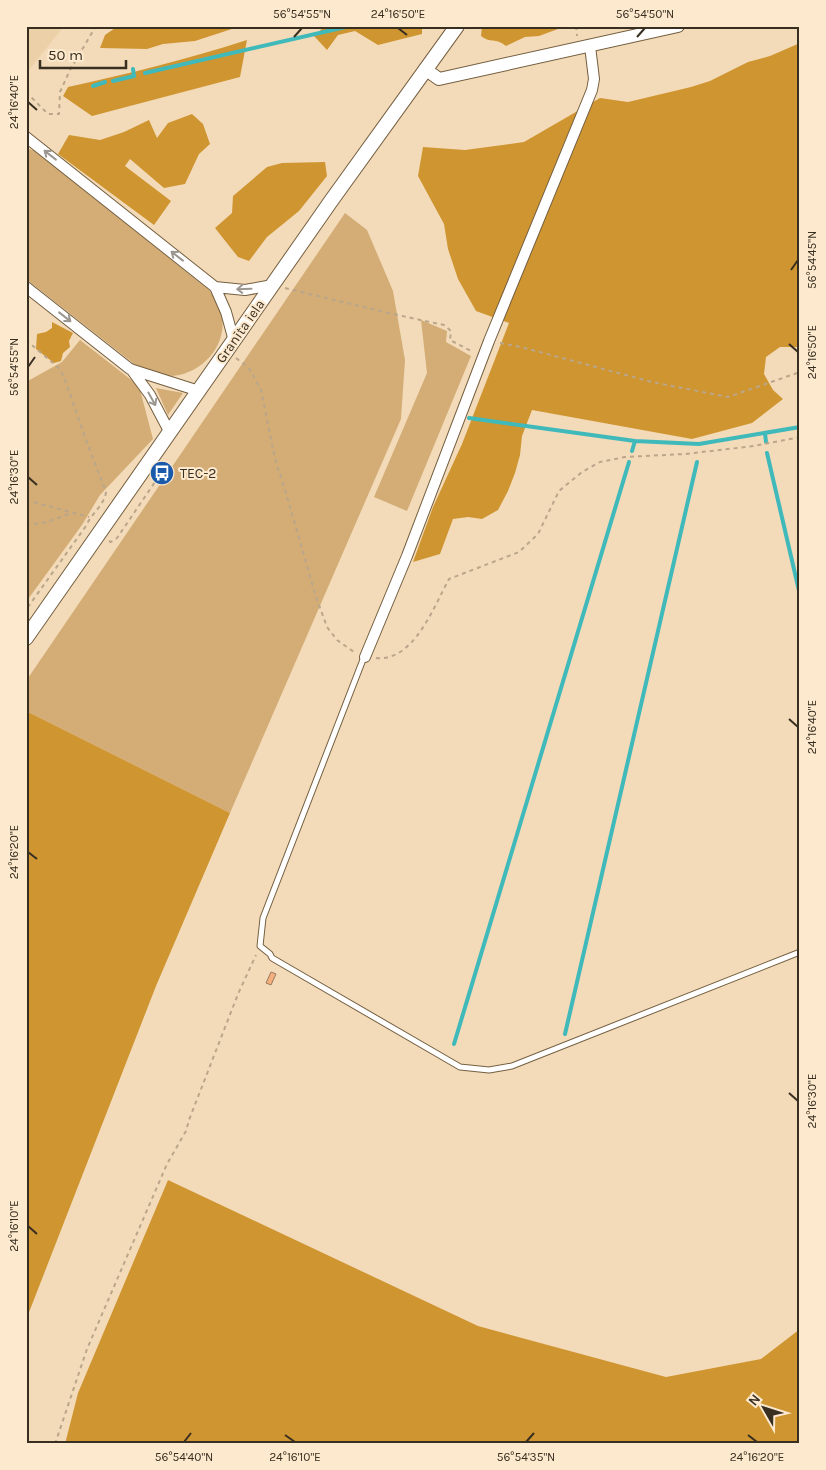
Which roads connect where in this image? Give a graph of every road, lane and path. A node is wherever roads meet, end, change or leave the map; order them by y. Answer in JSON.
{"nodes":[{"id":1,"x":96,"y":26,"type":"edge"},
{"id":2,"x":456,"y":26,"type":"edge"},
{"id":3,"x":678,"y":26,"type":"edge"},
{"id":4,"x":590,"y":46,"type":"junction"},
{"id":5,"x":426,"y":69,"type":"junction"},
{"id":6,"x":26,"y":92,"type":"edge"},
{"id":7,"x":26,"y":137,"type":"edge"},
{"id":8,"x":273,"y":285,"type":"junction"},
{"id":9,"x":26,"y":287,"type":"edge"},
{"id":10,"x":216,"y":287,"type":"junction"},
{"id":11,"x":26,"y":340,"type":"edge"},
{"id":12,"x":489,"y":341,"type":"junction"},
{"id":13,"x":230,"y":346,"type":"junction"},
{"id":14,"x":483,"y":358,"type":"junction"},
{"id":15,"x":130,"y":369,"type":"junction"},
{"id":16,"x":800,"y":372,"type":"edge"},
{"id":17,"x":199,"y":391,"type":"junction"},
{"id":18,"x":170,"y":433,"type":"junction"},
{"id":19,"x":800,"y":437,"type":"edge"},
{"id":20,"x":157,"y":479,"type":"dead end"},
{"id":21,"x":26,"y":500,"type":"edge"},
{"id":22,"x":72,"y":513,"type":"junction"},
{"id":23,"x":90,"y":518,"type":"junction"},
{"id":24,"x":26,"y":525,"type":"edge"},
{"id":25,"x":106,"y":540,"type":"dead end"},
{"id":26,"x":26,"y":606,"type":"edge"},
{"id":27,"x":26,"y":638,"type":"edge"},
{"id":28,"x":364,"y":657,"type":"junction"},
{"id":29,"x":260,"y":946,"type":"junction"},
{"id":30,"x":800,"y":952,"type":"edge"},
{"id":31,"x":55,"y":1444,"type":"edge"}],
"edges":[{"from":1,"to":6,"type":"path"},
{"from":2,"to":5,"type":"main road","name":"Granīta iela"},
{"from":3,"to":4,"type":"street"},
{"from":4,"to":5,"type":"street"},
{"from":4,"to":12,"type":"street"},
{"from":5,"to":8,"type":"main road","name":"Granīta iela"},
{"from":10,"to":7,"type":"street","one_way":true},
{"from":8,"to":10,"type":"street","one_way":true},
{"from":8,"to":13,"type":"main road","name":"Granīta iela"},
{"from":8,"to":14,"type":"path"},
{"from":9,"to":15,"type":"street","one_way":true},
{"from":10,"to":13,"type":"street"},
{"from":11,"to":23,"type":"path"},
{"from":12,"to":14,"type":"street"},
{"from":12,"to":16,"type":"path"},
{"from":13,"to":17,"type":"main road","name":"Granīta iela"},
{"from":13,"to":28,"type":"path"},
{"from":14,"to":28,"type":"street"},
{"from":15,"to":17,"type":"street"},
{"from":15,"to":18,"type":"street","one_way":true},
{"from":17,"to":18,"type":"main road","name":"Granīta iela"},
{"from":18,"to":27,"type":"main road","name":"Granīta iela"},
{"from":19,"to":28,"type":"path"},
{"from":20,"to":25,"type":"path"},
{"from":21,"to":22,"type":"path"},
{"from":22,"to":23,"type":"path"},
{"from":22,"to":24,"type":"path"},
{"from":23,"to":26,"type":"path"},
{"from":28,"to":29,"type":"lane"},
{"from":29,"to":30,"type":"lane"},
{"from":29,"to":31,"type":"path"}]}
